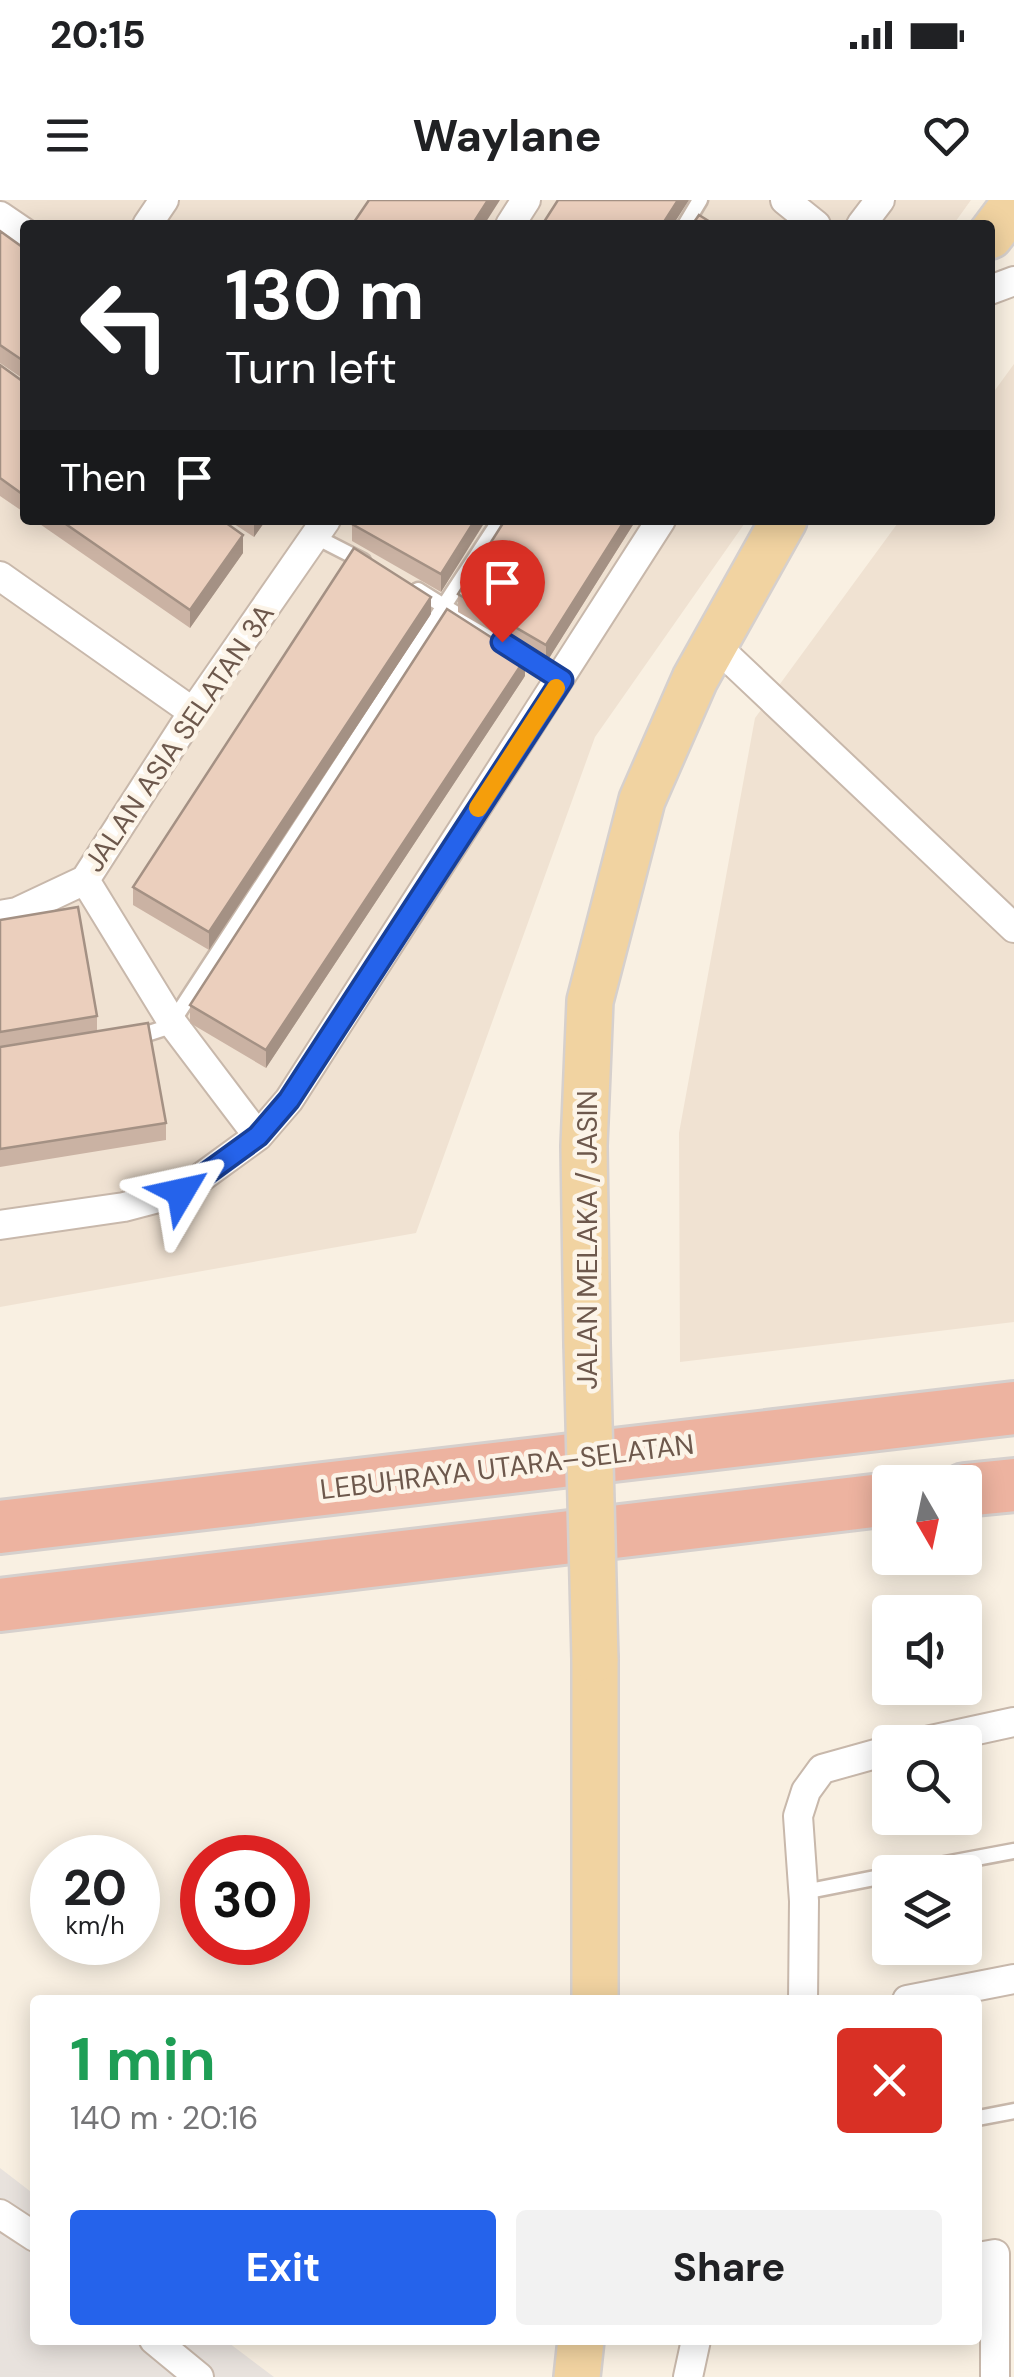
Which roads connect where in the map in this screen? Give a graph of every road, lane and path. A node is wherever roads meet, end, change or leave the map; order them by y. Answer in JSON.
{"nodes":[{"id":1,"x":785,"y":200,"type":"edge"},
{"id":2,"x":1014,"y":204,"type":"edge"},
{"id":3,"x":810,"y":220,"type":"edge"},
{"id":4,"x":995,"y":229,"type":"edge"},
{"id":5,"x":497,"y":525,"type":"edge"},
{"id":6,"x":659,"y":525,"type":"edge"},
{"id":7,"x":781,"y":525,"type":"edge"},
{"id":8,"x":321,"y":528,"type":"edge"},
{"id":9,"x":380,"y":570,"type":"edge"},
{"id":10,"x":0,"y":576,"type":"edge"},
{"id":11,"x":396,"y":579,"type":"edge"},
{"id":12,"x":444,"y":604,"type":"junction"},
{"id":13,"x":714,"y":644,"type":"junction"},
{"id":14,"x":562,"y":680,"type":"junction"},
{"id":15,"x":193,"y":712,"type":"junction"},
{"id":16,"x":85,"y":880,"type":"junction"},
{"id":17,"x":0,"y":916,"type":"edge"},
{"id":18,"x":1014,"y":928,"type":"edge"},
{"id":19,"x":174,"y":1025,"type":"junction"},
{"id":20,"x":118,"y":1041,"type":"edge"},
{"id":21,"x":258,"y":1136,"type":"junction"},
{"id":22,"x":0,"y":1225,"type":"edge"},
{"id":23,"x":1014,"y":1408,"type":"edge"},
{"id":24,"x":1014,"y":1484,"type":"edge"},
{"id":25,"x":982,"y":1488,"type":"edge"},
{"id":26,"x":872,"y":1502,"type":"edge"},
{"id":27,"x":0,"y":1526,"type":"edge"},
{"id":28,"x":0,"y":1604,"type":"edge"},
{"id":29,"x":1014,"y":1722,"type":"edge"},
{"id":30,"x":982,"y":1729,"type":"edge"},
{"id":31,"x":872,"y":1755,"type":"edge"},
{"id":32,"x":1014,"y":1850,"type":"edge"},
{"id":33,"x":982,"y":1856,"type":"edge"},
{"id":34,"x":872,"y":1879,"type":"edge"},
{"id":35,"x":804,"y":1892,"type":"junction"},
{"id":36,"x":1014,"y":1979,"type":"edge"},
{"id":37,"x":595,"y":1995,"type":"edge"},
{"id":38,"x":803,"y":1995,"type":"edge"},
{"id":39,"x":932,"y":1995,"type":"edge"},
{"id":40,"x":1014,"y":2110,"type":"edge"},
{"id":41,"x":982,"y":2117,"type":"edge"},
{"id":42,"x":0,"y":2214,"type":"edge"},
{"id":43,"x":30,"y":2234,"type":"edge"},
{"id":44,"x":996,"y":2254,"type":"edge"},
{"id":45,"x":160,"y":2345,"type":"edge"},
{"id":46,"x":581,"y":2345,"type":"edge"},
{"id":47,"x":695,"y":2345,"type":"edge"},
{"id":48,"x":198,"y":2377,"type":"edge"},
{"id":49,"x":578,"y":2377,"type":"edge"},
{"id":50,"x":688,"y":2377,"type":"edge"},
{"id":51,"x":996,"y":2377,"type":"edge"}],
"edges":[{"from":1,"to":3,"type":"street"},
{"from":2,"to":4,"type":"main road"},
{"from":5,"to":12,"type":"lane"},
{"from":6,"to":14,"type":"street"},
{"from":7,"to":13,"type":"main road","name":"JALAN MELAKA / JASIN"},
{"from":8,"to":9,"type":"lane"},
{"from":8,"to":15,"type":"street","name":"JALAN ASIA SELATAN 3A"},
{"from":10,"to":15,"type":"street"},
{"from":11,"to":12,"type":"lane"},
{"from":12,"to":14,"type":"lane"},
{"from":12,"to":19,"type":"lane"},
{"from":13,"to":18,"type":"street"},
{"from":13,"to":37,"type":"main road","name":"JALAN MELAKA / JASIN","bridge":true},
{"from":14,"to":21,"type":"street"},
{"from":15,"to":16,"type":"street","name":"JALAN ASIA SELATAN 3A"},
{"from":16,"to":17,"type":"street","name":"JALAN ASIA SELATAN 3A"},
{"from":16,"to":19,"type":"street"},
{"from":19,"to":20,"type":"lane"},
{"from":19,"to":21,"type":"street"},
{"from":21,"to":22,"type":"street"},
{"from":23,"to":27,"type":"highway","name":"LEBUHRAYA UTARA–SELATAN"},
{"from":24,"to":25,"type":"highway"},
{"from":26,"to":28,"type":"highway"},
{"from":29,"to":30,"type":"street"},
{"from":31,"to":35,"type":"street"},
{"from":32,"to":33,"type":"lane"},
{"from":34,"to":35,"type":"lane"},
{"from":35,"to":38,"type":"street"},
{"from":36,"to":39,"type":"street"},
{"from":40,"to":41,"type":"lane"},
{"from":42,"to":43,"type":"street"},
{"from":44,"to":51,"type":"street"},
{"from":45,"to":48,"type":"street"},
{"from":46,"to":49,"type":"main road"},
{"from":47,"to":50,"type":"street"}]}
